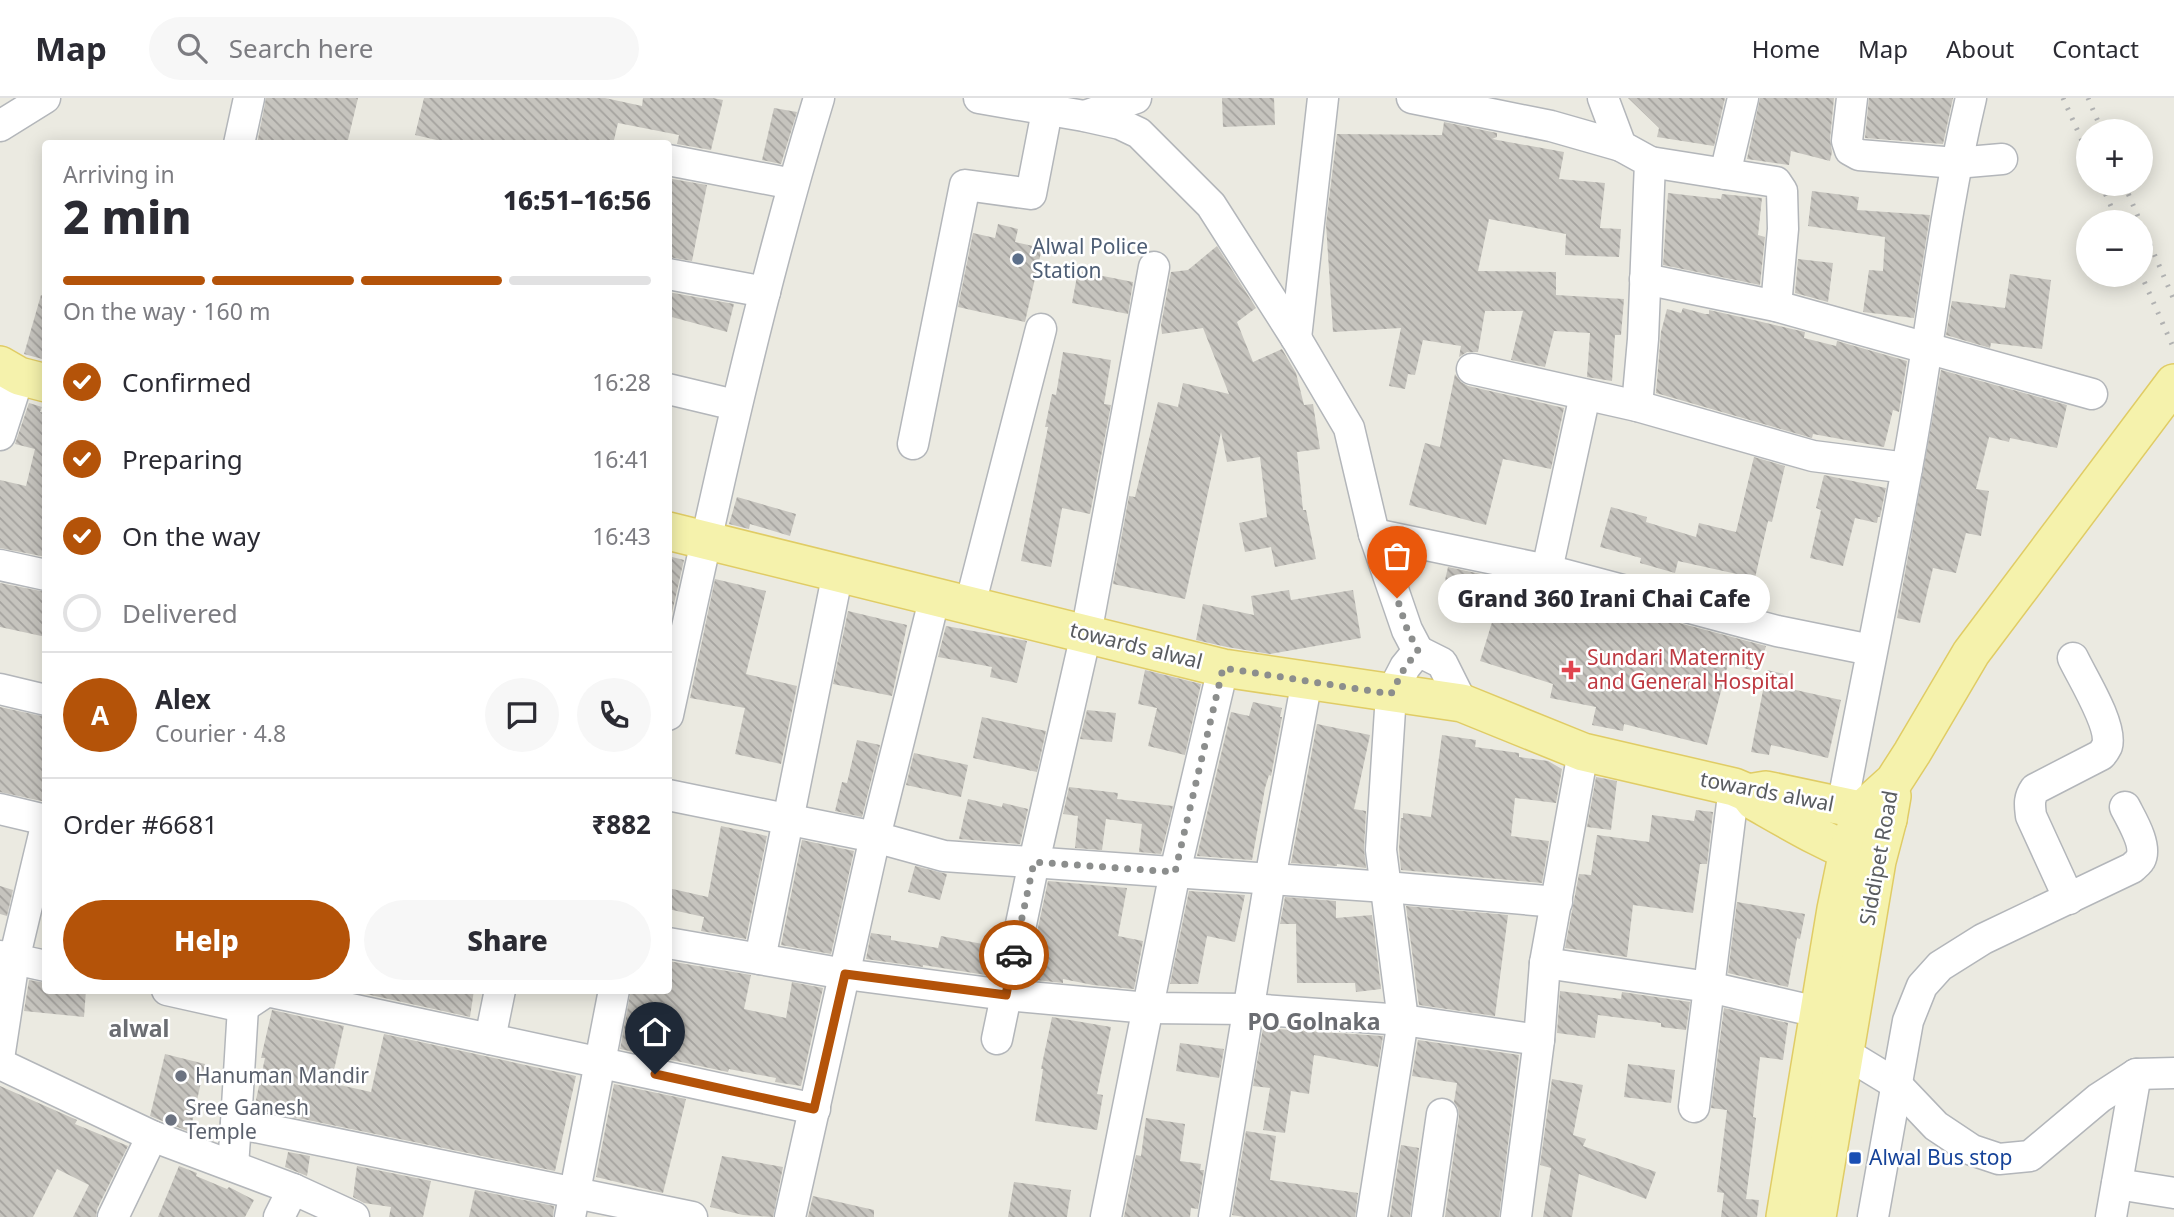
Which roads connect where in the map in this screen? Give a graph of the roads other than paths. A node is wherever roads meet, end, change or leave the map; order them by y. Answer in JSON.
{"nodes":[{"id":1,"x":45,"y":98,"type":"edge"},
{"id":2,"x":249,"y":98,"type":"edge"},
{"id":3,"x":819,"y":98,"type":"edge"},
{"id":4,"x":979,"y":98,"type":"edge"},
{"id":5,"x":1136,"y":98,"type":"edge"},
{"id":6,"x":1323,"y":98,"type":"edge"},
{"id":7,"x":1412,"y":98,"type":"edge"},
{"id":8,"x":1538,"y":98,"type":"edge"},
{"id":9,"x":1603,"y":98,"type":"edge"},
{"id":10,"x":1743,"y":98,"type":"edge"},
{"id":11,"x":1852,"y":98,"type":"edge"},
{"id":12,"x":1971,"y":98,"type":"edge"},
{"id":13,"x":1067,"y":110,"type":"edge"},
{"id":14,"x":0,"y":126,"type":"edge"},
{"id":15,"x":1551,"y":126,"type":"junction"},
{"id":16,"x":240,"y":140,"type":"edge"},
{"id":17,"x":1620,"y":146,"type":"junction"},
{"id":18,"x":2002,"y":159,"type":"dead end"},
{"id":19,"x":672,"y":161,"type":"edge"},
{"id":20,"x":1650,"y":162,"type":"junction"},
{"id":21,"x":1956,"y":163,"type":"junction"},
{"id":22,"x":1725,"y":174,"type":"junction"},
{"id":23,"x":793,"y":184,"type":"junction"},
{"id":24,"x":1154,"y":267,"type":"dead end"},
{"id":25,"x":672,"y":275,"type":"edge"},
{"id":26,"x":1645,"y":279,"type":"junction"},
{"id":27,"x":765,"y":292,"type":"junction"},
{"id":28,"x":1776,"y":306,"type":"junction"},
{"id":29,"x":1041,"y":329,"type":"dead end"},
{"id":30,"x":1296,"y":338,"type":"junction"},
{"id":31,"x":1927,"y":347,"type":"junction"},
{"id":32,"x":1472,"y":369,"type":"dead end"},
{"id":33,"x":22,"y":375,"type":"edge"},
{"id":34,"x":2174,"y":383,"type":"edge"},
{"id":35,"x":672,"y":390,"type":"edge"},
{"id":36,"x":2092,"y":394,"type":"dead end"},
{"id":37,"x":1585,"y":395,"type":"junction"},
{"id":38,"x":735,"y":405,"type":"junction"},
{"id":39,"x":1637,"y":406,"type":"junction"},
{"id":40,"x":0,"y":435,"type":"edge"},
{"id":41,"x":913,"y":444,"type":"dead end"},
{"id":42,"x":1908,"y":468,"type":"junction"},
{"id":43,"x":672,"y":532,"type":"edge"},
{"id":44,"x":1374,"y":534,"type":"junction"},
{"id":45,"x":706,"y":539,"type":"junction"},
{"id":46,"x":0,"y":565,"type":"edge"},
{"id":47,"x":1547,"y":570,"type":"junction"},
{"id":48,"x":838,"y":572,"type":"junction"},
{"id":49,"x":42,"y":574,"type":"edge"},
{"id":50,"x":935,"y":596,"type":"junction"},
{"id":51,"x":970,"y":605,"type":"junction"},
{"id":52,"x":1086,"y":634,"type":"junction"},
{"id":53,"x":1871,"y":650,"type":"junction"},
{"id":54,"x":1418,"y":651,"type":"junction"},
{"id":55,"x":2073,"y":658,"type":"dead end"},
{"id":56,"x":1223,"y":668,"type":"junction"},
{"id":57,"x":1307,"y":680,"type":"junction"},
{"id":58,"x":0,"y":689,"type":"edge"},
{"id":59,"x":1391,"y":694,"type":"junction"},
{"id":60,"x":672,"y":696,"type":"edge"},
{"id":61,"x":42,"y":699,"type":"edge"},
{"id":62,"x":1462,"y":703,"type":"junction"},
{"id":63,"x":1583,"y":752,"type":"junction"},
{"id":64,"x":1741,"y":790,"type":"junction"},
{"id":65,"x":672,"y":795,"type":"edge"},
{"id":66,"x":2125,"y":807,"type":"dead end"},
{"id":67,"x":0,"y":809,"type":"edge"},
{"id":68,"x":1864,"y":812,"type":"junction"},
{"id":69,"x":42,"y":819,"type":"edge"},
{"id":70,"x":788,"y":819,"type":"junction"},
{"id":71,"x":875,"y":837,"type":"junction"},
{"id":72,"x":42,"y":840,"type":"edge"},
{"id":73,"x":1863,"y":856,"type":"junction"},
{"id":74,"x":1034,"y":862,"type":"junction"},
{"id":75,"x":1175,"y":872,"type":"junction"},
{"id":76,"x":1270,"y":879,"type":"junction"},
{"id":77,"x":1386,"y":887,"type":"junction"},
{"id":78,"x":2069,"y":899,"type":"junction"},
{"id":79,"x":1557,"y":902,"type":"junction"},
{"id":80,"x":672,"y":944,"type":"edge"},
{"id":81,"x":7,"y":958,"type":"edge"},
{"id":82,"x":760,"y":958,"type":"junction"},
{"id":83,"x":1545,"y":963,"type":"junction"},
{"id":84,"x":42,"y":965,"type":"edge"},
{"id":85,"x":845,"y":974,"type":"junction"},
{"id":86,"x":1709,"y":987,"type":"junction"},
{"id":87,"x":202,"y":994,"type":"edge"},
{"id":88,"x":281,"y":994,"type":"edge"},
{"id":89,"x":499,"y":994,"type":"edge"},
{"id":90,"x":613,"y":994,"type":"edge"},
{"id":91,"x":1006,"y":995,"type":"junction"},
{"id":92,"x":245,"y":999,"type":"edge"},
{"id":93,"x":1148,"y":1008,"type":"junction"},
{"id":94,"x":1249,"y":1009,"type":"junction"},
{"id":95,"x":1818,"y":1012,"type":"junction"},
{"id":96,"x":1403,"y":1020,"type":"junction"},
{"id":97,"x":490,"y":1039,"type":"junction"},
{"id":98,"x":997,"y":1039,"type":"dead end"},
{"id":99,"x":1539,"y":1040,"type":"junction"},
{"id":100,"x":0,"y":1052,"type":"edge"},
{"id":101,"x":1845,"y":1053,"type":"junction"},
{"id":102,"x":601,"y":1063,"type":"junction"},
{"id":103,"x":0,"y":1064,"type":"edge"},
{"id":104,"x":2174,"y":1073,"type":"edge"},
{"id":105,"x":2136,"y":1074,"type":"junction"},
{"id":106,"x":1896,"y":1084,"type":"junction"},
{"id":107,"x":1694,"y":1107,"type":"dead end"},
{"id":108,"x":814,"y":1109,"type":"junction"},
{"id":109,"x":1443,"y":1114,"type":"dead end"},
{"id":110,"x":236,"y":1123,"type":"junction"},
{"id":111,"x":152,"y":1136,"type":"junction"},
{"id":112,"x":233,"y":1166,"type":"junction"},
{"id":113,"x":2117,"y":1184,"type":"junction"},
{"id":114,"x":293,"y":1189,"type":"junction"},
{"id":115,"x":2174,"y":1193,"type":"edge"},
{"id":116,"x":573,"y":1205,"type":"edge"},
{"id":117,"x":684,"y":1216,"type":"edge"},
{"id":118,"x":113,"y":1217,"type":"edge"},
{"id":119,"x":279,"y":1217,"type":"edge"},
{"id":120,"x":354,"y":1217,"type":"edge"},
{"id":121,"x":790,"y":1217,"type":"edge"},
{"id":122,"x":1106,"y":1217,"type":"edge"},
{"id":123,"x":1214,"y":1217,"type":"edge"},
{"id":124,"x":1372,"y":1217,"type":"edge"},
{"id":125,"x":1427,"y":1217,"type":"edge"},
{"id":126,"x":1516,"y":1217,"type":"edge"},
{"id":127,"x":1785,"y":1217,"type":"edge"},
{"id":128,"x":1817,"y":1217,"type":"edge"},
{"id":129,"x":1873,"y":1217,"type":"edge"},
{"id":130,"x":2111,"y":1217,"type":"edge"}],
"edges":[{"from":1,"to":14,"type":"street"},
{"from":2,"to":16,"type":"street"},
{"from":3,"to":23,"type":"street"},
{"from":4,"to":13,"type":"street"},
{"from":5,"to":13,"type":"street"},
{"from":6,"to":30,"type":"street"},
{"from":7,"to":15,"type":"street"},
{"from":8,"to":15,"type":"street"},
{"from":9,"to":17,"type":"street"},
{"from":10,"to":22,"type":"street"},
{"from":11,"to":21,"type":"street"},
{"from":12,"to":21,"type":"street"},
{"from":13,"to":30,"type":"street"},
{"from":13,"to":41,"type":"street"},
{"from":15,"to":17,"type":"street"},
{"from":17,"to":20,"type":"street"},
{"from":18,"to":21,"type":"street"},
{"from":19,"to":23,"type":"street"},
{"from":20,"to":22,"type":"street"},
{"from":20,"to":26,"type":"street"},
{"from":21,"to":31,"type":"street"},
{"from":22,"to":28,"type":"street"},
{"from":23,"to":27,"type":"street"},
{"from":24,"to":52,"type":"street"},
{"from":25,"to":27,"type":"street"},
{"from":26,"to":28,"type":"street"},
{"from":26,"to":39,"type":"street"},
{"from":27,"to":38,"type":"street"},
{"from":28,"to":31,"type":"street"},
{"from":29,"to":51,"type":"street"},
{"from":30,"to":44,"type":"street"},
{"from":31,"to":36,"type":"street"},
{"from":31,"to":42,"type":"street"},
{"from":32,"to":37,"type":"street"},
{"from":33,"to":40,"type":"street"},
{"from":34,"to":68,"type":"main road","name":"Siddipet Road"},
{"from":35,"to":38,"type":"street"},
{"from":37,"to":39,"type":"street"},
{"from":37,"to":47,"type":"street"},
{"from":38,"to":45,"type":"street"},
{"from":39,"to":42,"type":"street"},
{"from":42,"to":53,"type":"street"},
{"from":43,"to":45,"type":"main road","name":"towards alwal"},
{"from":44,"to":47,"type":"street"},
{"from":44,"to":54,"type":"street"},
{"from":45,"to":48,"type":"main road","name":"towards alwal"},
{"from":45,"to":60,"type":"street"},
{"from":46,"to":49,"type":"street"},
{"from":47,"to":53,"type":"street"},
{"from":48,"to":50,"type":"main road","name":"towards alwal"},
{"from":48,"to":70,"type":"street"},
{"from":50,"to":51,"type":"main road","name":"towards alwal"},
{"from":50,"to":71,"type":"street"},
{"from":51,"to":52,"type":"main road","name":"towards alwal"},
{"from":52,"to":56,"type":"main road","name":"towards alwal"},
{"from":52,"to":74,"type":"street"},
{"from":53,"to":68,"type":"street"},
{"from":54,"to":59,"type":"street"},
{"from":54,"to":62,"type":"street"},
{"from":55,"to":78,"type":"street"},
{"from":56,"to":57,"type":"main road","name":"towards alwal"},
{"from":56,"to":75,"type":"street"},
{"from":57,"to":59,"type":"main road","name":"towards alwal"},
{"from":57,"to":76,"type":"street"},
{"from":58,"to":61,"type":"street"},
{"from":59,"to":62,"type":"main road","name":"towards alwal"},
{"from":59,"to":77,"type":"street"},
{"from":62,"to":63,"type":"main road","name":"towards alwal"},
{"from":63,"to":64,"type":"main road","name":"towards alwal"},
{"from":63,"to":79,"type":"street"},
{"from":64,"to":68,"type":"main road","name":"towards alwal"},
{"from":64,"to":73,"type":"main road"},
{"from":64,"to":86,"type":"street"},
{"from":65,"to":70,"type":"street"},
{"from":66,"to":78,"type":"street"},
{"from":67,"to":69,"type":"street"},
{"from":68,"to":73,"type":"main road","name":"Siddipet Road"},
{"from":70,"to":71,"type":"street"},
{"from":70,"to":82,"type":"street"},
{"from":71,"to":74,"type":"street"},
{"from":71,"to":85,"type":"street"},
{"from":72,"to":81,"type":"street"},
{"from":73,"to":95,"type":"main road","name":"Siddipet Road"},
{"from":73,"to":101,"type":"main road","name":"Siddipet Road"},
{"from":74,"to":75,"type":"street"},
{"from":74,"to":91,"type":"street"},
{"from":75,"to":76,"type":"street"},
{"from":75,"to":93,"type":"street"},
{"from":76,"to":77,"type":"street"},
{"from":76,"to":94,"type":"street"},
{"from":77,"to":79,"type":"street"},
{"from":77,"to":96,"type":"street"},
{"from":78,"to":106,"type":"street"},
{"from":79,"to":83,"type":"street"},
{"from":80,"to":82,"type":"street"},
{"from":81,"to":84,"type":"street"},
{"from":81,"to":100,"type":"street"},
{"from":82,"to":85,"type":"street"},
{"from":83,"to":86,"type":"street"},
{"from":83,"to":99,"type":"street"},
{"from":85,"to":91,"type":"street"},
{"from":85,"to":108,"type":"street"},
{"from":86,"to":95,"type":"street"},
{"from":86,"to":107,"type":"street"},
{"from":87,"to":92,"type":"street"},
{"from":88,"to":97,"type":"street"},
{"from":89,"to":97,"type":"street"},
{"from":90,"to":102,"type":"street"},
{"from":91,"to":93,"type":"street"},
{"from":91,"to":98,"type":"street"},
{"from":92,"to":110,"type":"street"},
{"from":93,"to":94,"type":"street"},
{"from":93,"to":122,"type":"street"},
{"from":94,"to":96,"type":"street"},
{"from":94,"to":123,"type":"street"},
{"from":95,"to":127,"type":"main road","name":"Siddipet Road"},
{"from":96,"to":99,"type":"street"},
{"from":96,"to":124,"type":"street"},
{"from":97,"to":102,"type":"street"},
{"from":99,"to":126,"type":"street"},
{"from":101,"to":106,"type":"street"},
{"from":101,"to":128,"type":"main road","name":"Siddipet Road"},
{"from":102,"to":108,"type":"street"},
{"from":102,"to":116,"type":"street"},
{"from":103,"to":111,"type":"street"},
{"from":104,"to":105,"type":"street"},
{"from":105,"to":106,"type":"street"},
{"from":105,"to":113,"type":"street"},
{"from":106,"to":129,"type":"street"},
{"from":108,"to":121,"type":"street"},
{"from":109,"to":125,"type":"street"},
{"from":110,"to":112,"type":"street"},
{"from":110,"to":116,"type":"street"},
{"from":111,"to":112,"type":"street"},
{"from":111,"to":118,"type":"street"},
{"from":112,"to":114,"type":"street"},
{"from":113,"to":115,"type":"street"},
{"from":113,"to":130,"type":"street"},
{"from":114,"to":119,"type":"street"},
{"from":114,"to":120,"type":"street"},
{"from":116,"to":117,"type":"street"}]}
